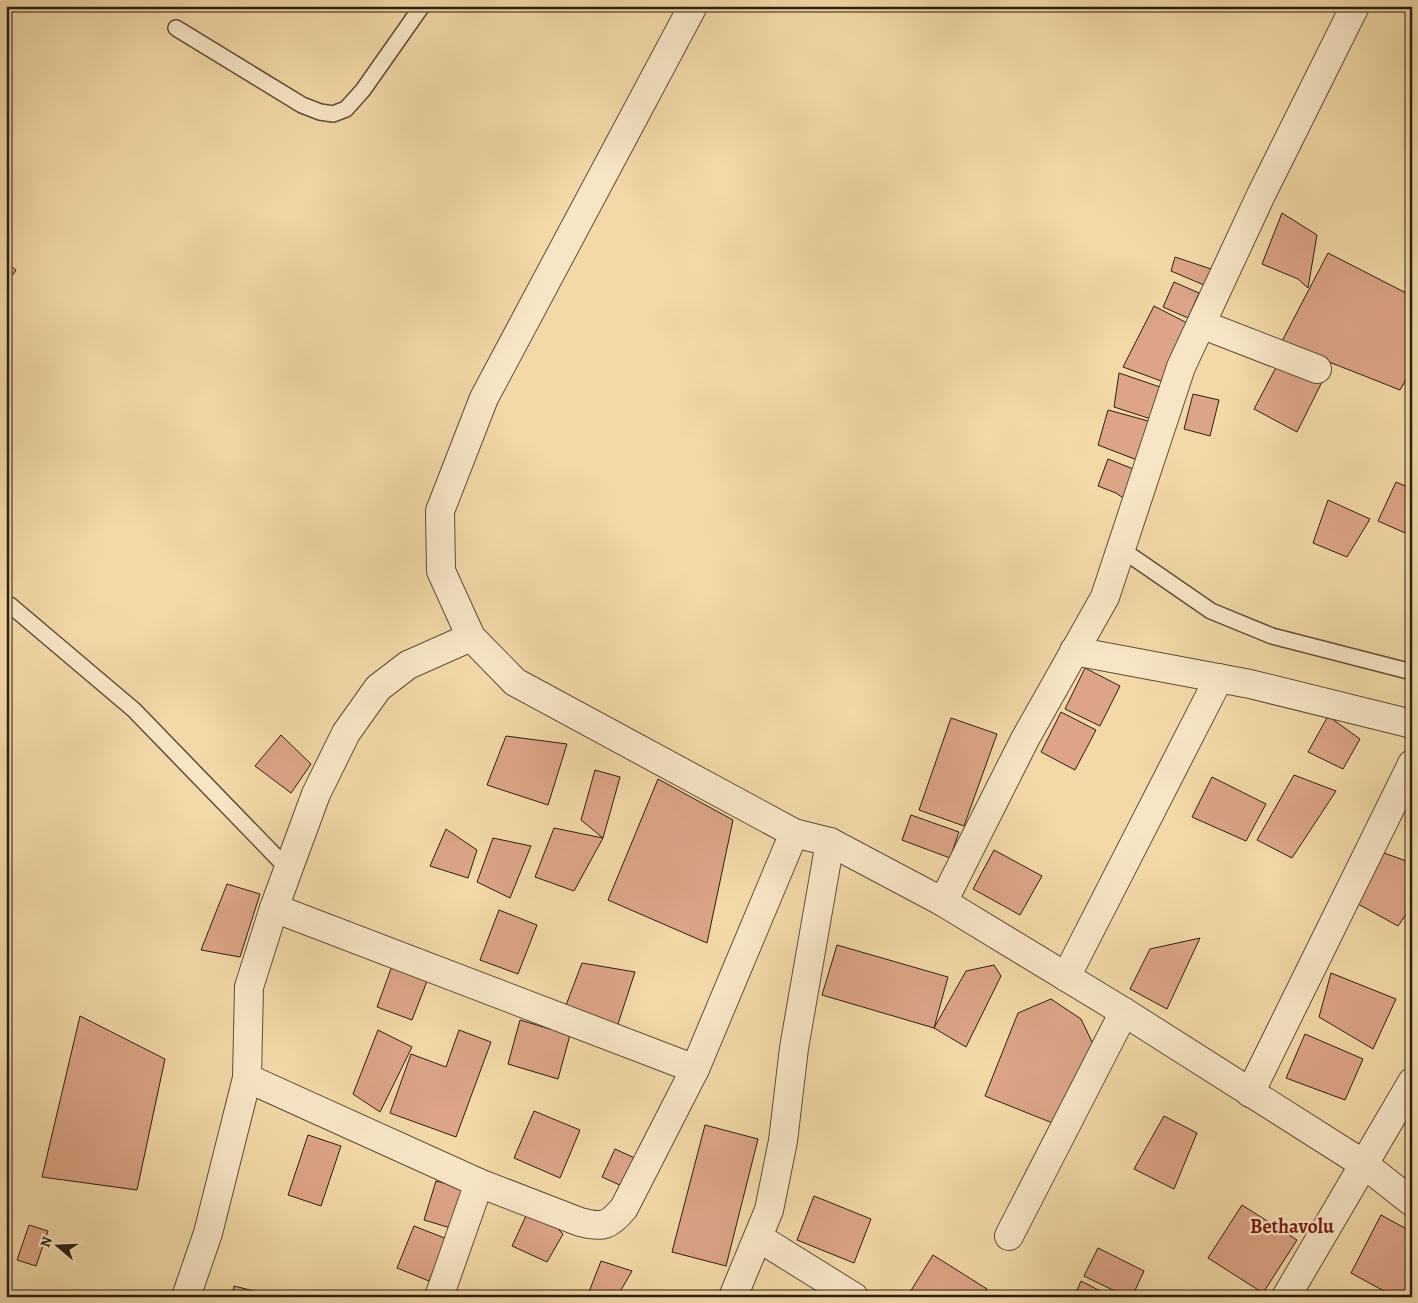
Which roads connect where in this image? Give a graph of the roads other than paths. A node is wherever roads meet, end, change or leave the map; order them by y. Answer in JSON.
{"nodes":[{"id":1,"x":422,"y":6,"type":"edge"},
{"id":2,"x":693,"y":6,"type":"edge"},
{"id":3,"x":1355,"y":6,"type":"edge"},
{"id":4,"x":176,"y":28,"type":"dead end"},
{"id":5,"x":1201,"y":324,"type":"junction"},
{"id":6,"x":1317,"y":368,"type":"dead end"},
{"id":7,"x":1121,"y":548,"type":"junction"},
{"id":8,"x":10,"y":605,"type":"dead end"},
{"id":9,"x":471,"y":637,"type":"junction"},
{"id":10,"x":1074,"y":651,"type":"junction"},
{"id":11,"x":1412,"y":672,"type":"edge"},
{"id":12,"x":1219,"y":678,"type":"junction"},
{"id":13,"x":1412,"y":724,"type":"edge"},
{"id":14,"x":1412,"y":764,"type":"edge"},
{"id":15,"x":794,"y":834,"type":"junction"},
{"id":16,"x":830,"y":842,"type":"junction"},
{"id":17,"x":289,"y":870,"type":"junction"},
{"id":18,"x":944,"y":902,"type":"junction"},
{"id":19,"x":274,"y":908,"type":"junction"},
{"id":20,"x":1066,"y":977,"type":"junction"},
{"id":21,"x":1124,"y":1012,"type":"junction"},
{"id":22,"x":696,"y":1069,"type":"junction"},
{"id":23,"x":247,"y":1078,"type":"junction"},
{"id":24,"x":1412,"y":1082,"type":"edge"},
{"id":25,"x":1250,"y":1093,"type":"junction"},
{"id":26,"x":1364,"y":1164,"type":"junction"},
{"id":27,"x":480,"y":1183,"type":"junction"},
{"id":28,"x":1412,"y":1202,"type":"edge"},
{"id":29,"x":1009,"y":1236,"type":"dead end"},
{"id":30,"x":759,"y":1238,"type":"junction"},
{"id":31,"x":841,"y":1293,"type":"edge"},
{"id":32,"x":186,"y":1297,"type":"edge"},
{"id":33,"x":439,"y":1297,"type":"edge"},
{"id":34,"x":732,"y":1297,"type":"edge"},
{"id":35,"x":1286,"y":1297,"type":"edge"}],
"edges":[{"from":1,"to":4,"type":"lane"},
{"from":2,"to":9,"type":"street"},
{"from":3,"to":5,"type":"street"},
{"from":5,"to":6,"type":"street"},
{"from":5,"to":7,"type":"street"},
{"from":7,"to":10,"type":"street"},
{"from":7,"to":11,"type":"lane"},
{"from":8,"to":17,"type":"lane"},
{"from":9,"to":15,"type":"street"},
{"from":9,"to":17,"type":"street"},
{"from":10,"to":12,"type":"street"},
{"from":10,"to":18,"type":"street"},
{"from":12,"to":13,"type":"street"},
{"from":12,"to":20,"type":"street"},
{"from":14,"to":25,"type":"street"},
{"from":15,"to":16,"type":"street"},
{"from":15,"to":22,"type":"street"},
{"from":16,"to":18,"type":"street"},
{"from":16,"to":30,"type":"street"},
{"from":17,"to":19,"type":"street"},
{"from":18,"to":20,"type":"street"},
{"from":19,"to":22,"type":"street"},
{"from":19,"to":23,"type":"street"},
{"from":20,"to":21,"type":"street"},
{"from":21,"to":25,"type":"street"},
{"from":21,"to":29,"type":"street"},
{"from":22,"to":27,"type":"street"},
{"from":23,"to":27,"type":"street"},
{"from":23,"to":32,"type":"street"},
{"from":24,"to":26,"type":"street"},
{"from":25,"to":26,"type":"street"},
{"from":26,"to":28,"type":"street"},
{"from":26,"to":35,"type":"street"},
{"from":27,"to":33,"type":"street"},
{"from":30,"to":31,"type":"street"},
{"from":30,"to":34,"type":"street"}]}
